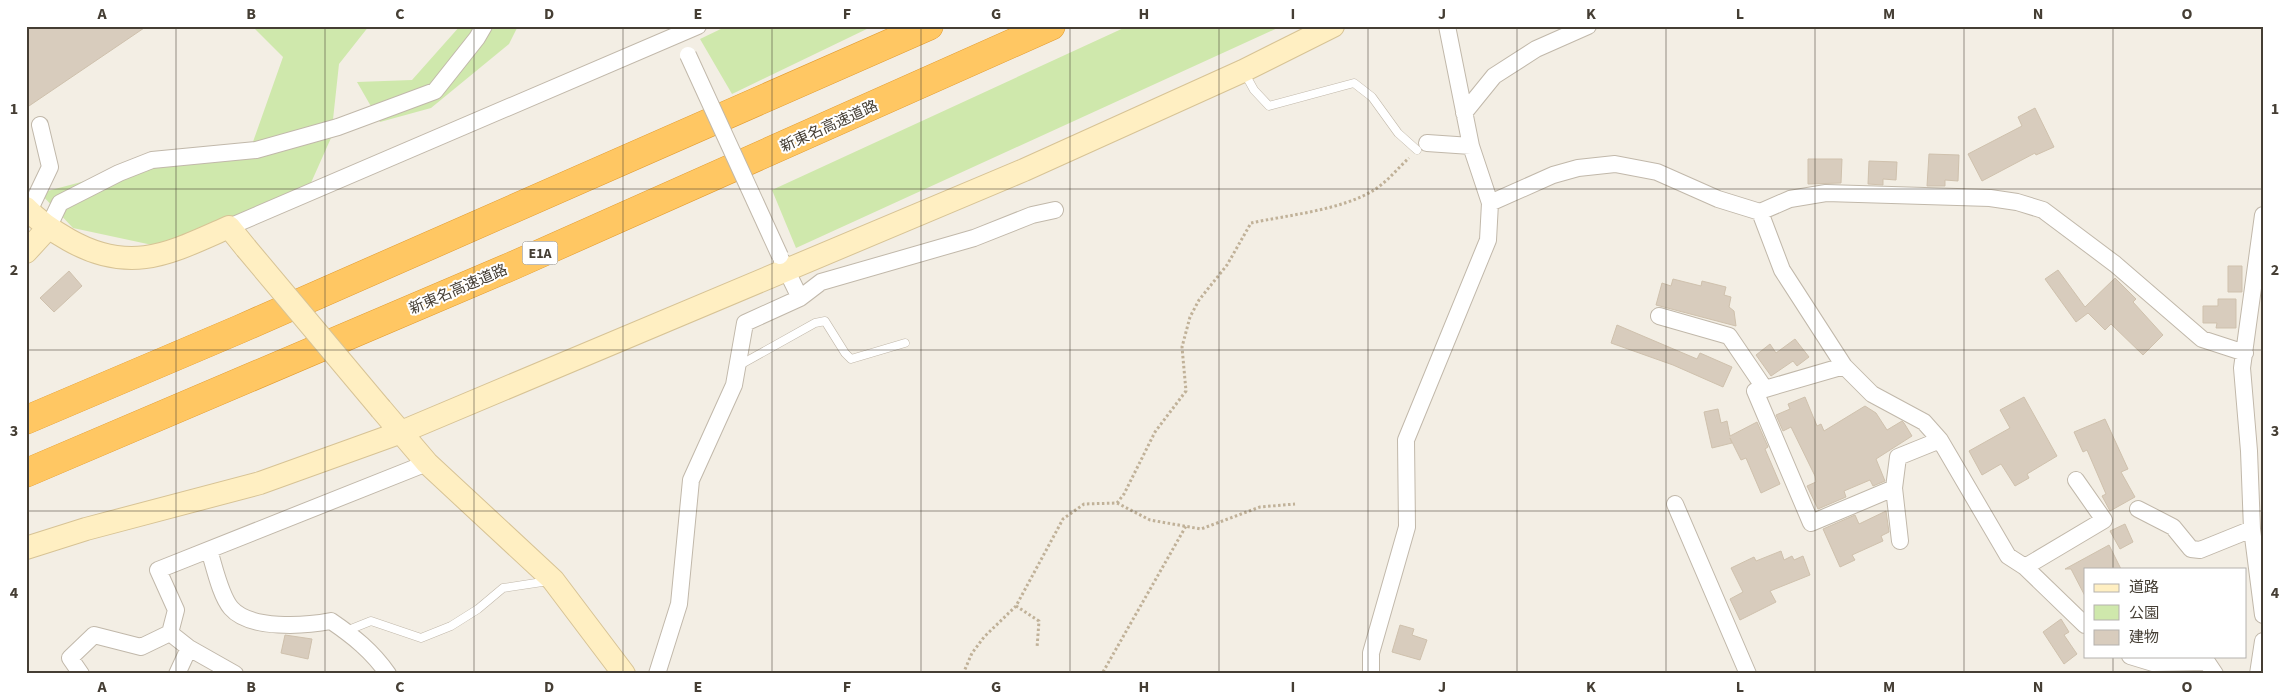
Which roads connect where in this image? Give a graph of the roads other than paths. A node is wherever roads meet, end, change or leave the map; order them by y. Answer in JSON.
{"nodes":[{"id":1,"x":484,"y":26,"type":"edge"},
{"id":2,"x":698,"y":26,"type":"edge"},
{"id":3,"x":929,"y":26,"type":"edge"},
{"id":4,"x":1051,"y":26,"type":"edge"},
{"id":5,"x":1333,"y":26,"type":"edge"},
{"id":6,"x":1447,"y":26,"type":"edge"},
{"id":7,"x":1588,"y":26,"type":"edge"},
{"id":8,"x":679,"y":30,"type":"edge"},
{"id":9,"x":1243,"y":70,"type":"junction"},
{"id":10,"x":1464,"y":113,"type":"junction"},
{"id":11,"x":40,"y":125,"type":"dead end"},
{"id":12,"x":1422,"y":146,"type":"joint"},
{"id":13,"x":1471,"y":146,"type":"junction"},
{"id":14,"x":1490,"y":203,"type":"junction"},
{"id":15,"x":28,"y":210,"type":"edge"},
{"id":16,"x":1055,"y":210,"type":"dead end"},
{"id":17,"x":1760,"y":212,"type":"junction"},
{"id":18,"x":2263,"y":215,"type":"edge"},
{"id":19,"x":229,"y":227,"type":"junction"},
{"id":20,"x":48,"y":228,"type":"junction"},
{"id":21,"x":2261,"y":242,"type":"edge"},
{"id":22,"x":26,"y":252,"type":"edge"},
{"id":23,"x":784,"y":263,"type":"junction"},
{"id":24,"x":800,"y":298,"type":"junction"},
{"id":25,"x":1659,"y":316,"type":"dead end"},
{"id":26,"x":904,"y":343,"type":"dead end"},
{"id":27,"x":2245,"y":353,"type":"junction"},
{"id":28,"x":1844,"y":366,"type":"junction"},
{"id":29,"x":737,"y":367,"type":"junction"},
{"id":30,"x":1765,"y":389,"type":"junction"},
{"id":31,"x":26,"y":420,"type":"edge"},
{"id":32,"x":399,"y":433,"type":"junction"},
{"id":33,"x":1940,"y":440,"type":"junction"},
{"id":34,"x":427,"y":463,"type":"junction"},
{"id":35,"x":26,"y":472,"type":"edge"},
{"id":36,"x":2076,"y":480,"type":"dead end"},
{"id":37,"x":1894,"y":488,"type":"junction"},
{"id":38,"x":1675,"y":504,"type":"dead end"},
{"id":39,"x":2138,"y":509,"type":"dead end"},
{"id":40,"x":2256,"y":536,"type":"edge"},
{"id":41,"x":1900,"y":541,"type":"dead end"},
{"id":42,"x":26,"y":548,"type":"edge"},
{"id":43,"x":209,"y":550,"type":"junction"},
{"id":44,"x":2025,"y":567,"type":"junction"},
{"id":45,"x":553,"y":580,"type":"junction"},
{"id":46,"x":2263,"y":615,"type":"edge"},
{"id":47,"x":2084,"y":624,"type":"edge"},
{"id":48,"x":346,"y":631,"type":"junction"},
{"id":49,"x":170,"y":633,"type":"junction"},
{"id":50,"x":2263,"y":641,"type":"edge"},
{"id":51,"x":189,"y":648,"type":"junction"},
{"id":52,"x":2137,"y":658,"type":"edge"},
{"id":53,"x":81,"y":674,"type":"edge"},
{"id":54,"x":177,"y":674,"type":"edge"},
{"id":55,"x":236,"y":674,"type":"edge"},
{"id":56,"x":388,"y":674,"type":"edge"},
{"id":57,"x":624,"y":674,"type":"edge"},
{"id":58,"x":657,"y":674,"type":"edge"},
{"id":59,"x":1371,"y":674,"type":"edge"},
{"id":60,"x":1748,"y":674,"type":"edge"},
{"id":61,"x":2215,"y":674,"type":"edge"},
{"id":62,"x":2258,"y":674,"type":"edge"}],
"edges":[{"from":1,"to":20,"type":"street"},
{"from":2,"to":8,"type":"street"},
{"from":3,"to":31,"type":"highway"},
{"from":4,"to":35,"type":"highway","name":"新東名高速道路","number":"E1A"},
{"from":5,"to":9,"type":"street"},
{"from":6,"to":10,"type":"street"},
{"from":7,"to":10,"type":"street"},
{"from":8,"to":19,"type":"street"},
{"from":8,"to":23,"type":"street","bridge":true},
{"from":9,"to":12,"type":"lane"},
{"from":9,"to":23,"type":"street"},
{"from":10,"to":13,"type":"street"},
{"from":11,"to":15,"type":"street"},
{"from":12,"to":13,"type":"street"},
{"from":13,"to":14,"type":"street"},
{"from":14,"to":17,"type":"street"},
{"from":14,"to":59,"type":"street"},
{"from":15,"to":20,"type":"street"},
{"from":16,"to":24,"type":"street"},
{"from":17,"to":27,"type":"street"},
{"from":17,"to":28,"type":"street"},
{"from":18,"to":21,"type":"street"},
{"from":19,"to":20,"type":"street"},
{"from":19,"to":32,"type":"street","bridge":true},
{"from":20,"to":22,"type":"street"},
{"from":21,"to":27,"type":"street"},
{"from":23,"to":24,"type":"street"},
{"from":23,"to":32,"type":"street"},
{"from":24,"to":29,"type":"street"},
{"from":25,"to":30,"type":"street"},
{"from":26,"to":29,"type":"lane"},
{"from":27,"to":40,"type":"street"},
{"from":28,"to":30,"type":"street"},
{"from":28,"to":33,"type":"street"},
{"from":29,"to":58,"type":"street"},
{"from":30,"to":37,"type":"street"},
{"from":32,"to":34,"type":"street"},
{"from":32,"to":42,"type":"street"},
{"from":33,"to":37,"type":"street"},
{"from":33,"to":44,"type":"street"},
{"from":34,"to":43,"type":"street"},
{"from":34,"to":45,"type":"street"},
{"from":36,"to":44,"type":"street"},
{"from":37,"to":41,"type":"street"},
{"from":38,"to":60,"type":"street"},
{"from":39,"to":40,"type":"street"},
{"from":40,"to":46,"type":"street"},
{"from":43,"to":48,"type":"street"},
{"from":43,"to":49,"type":"street"},
{"from":44,"to":47,"type":"street"},
{"from":45,"to":48,"type":"lane"},
{"from":45,"to":57,"type":"street"},
{"from":48,"to":56,"type":"street"},
{"from":49,"to":51,"type":"street"},
{"from":49,"to":53,"type":"street"},
{"from":50,"to":62,"type":"street"},
{"from":51,"to":54,"type":"street"},
{"from":51,"to":55,"type":"street"},
{"from":52,"to":61,"type":"street"}]}
